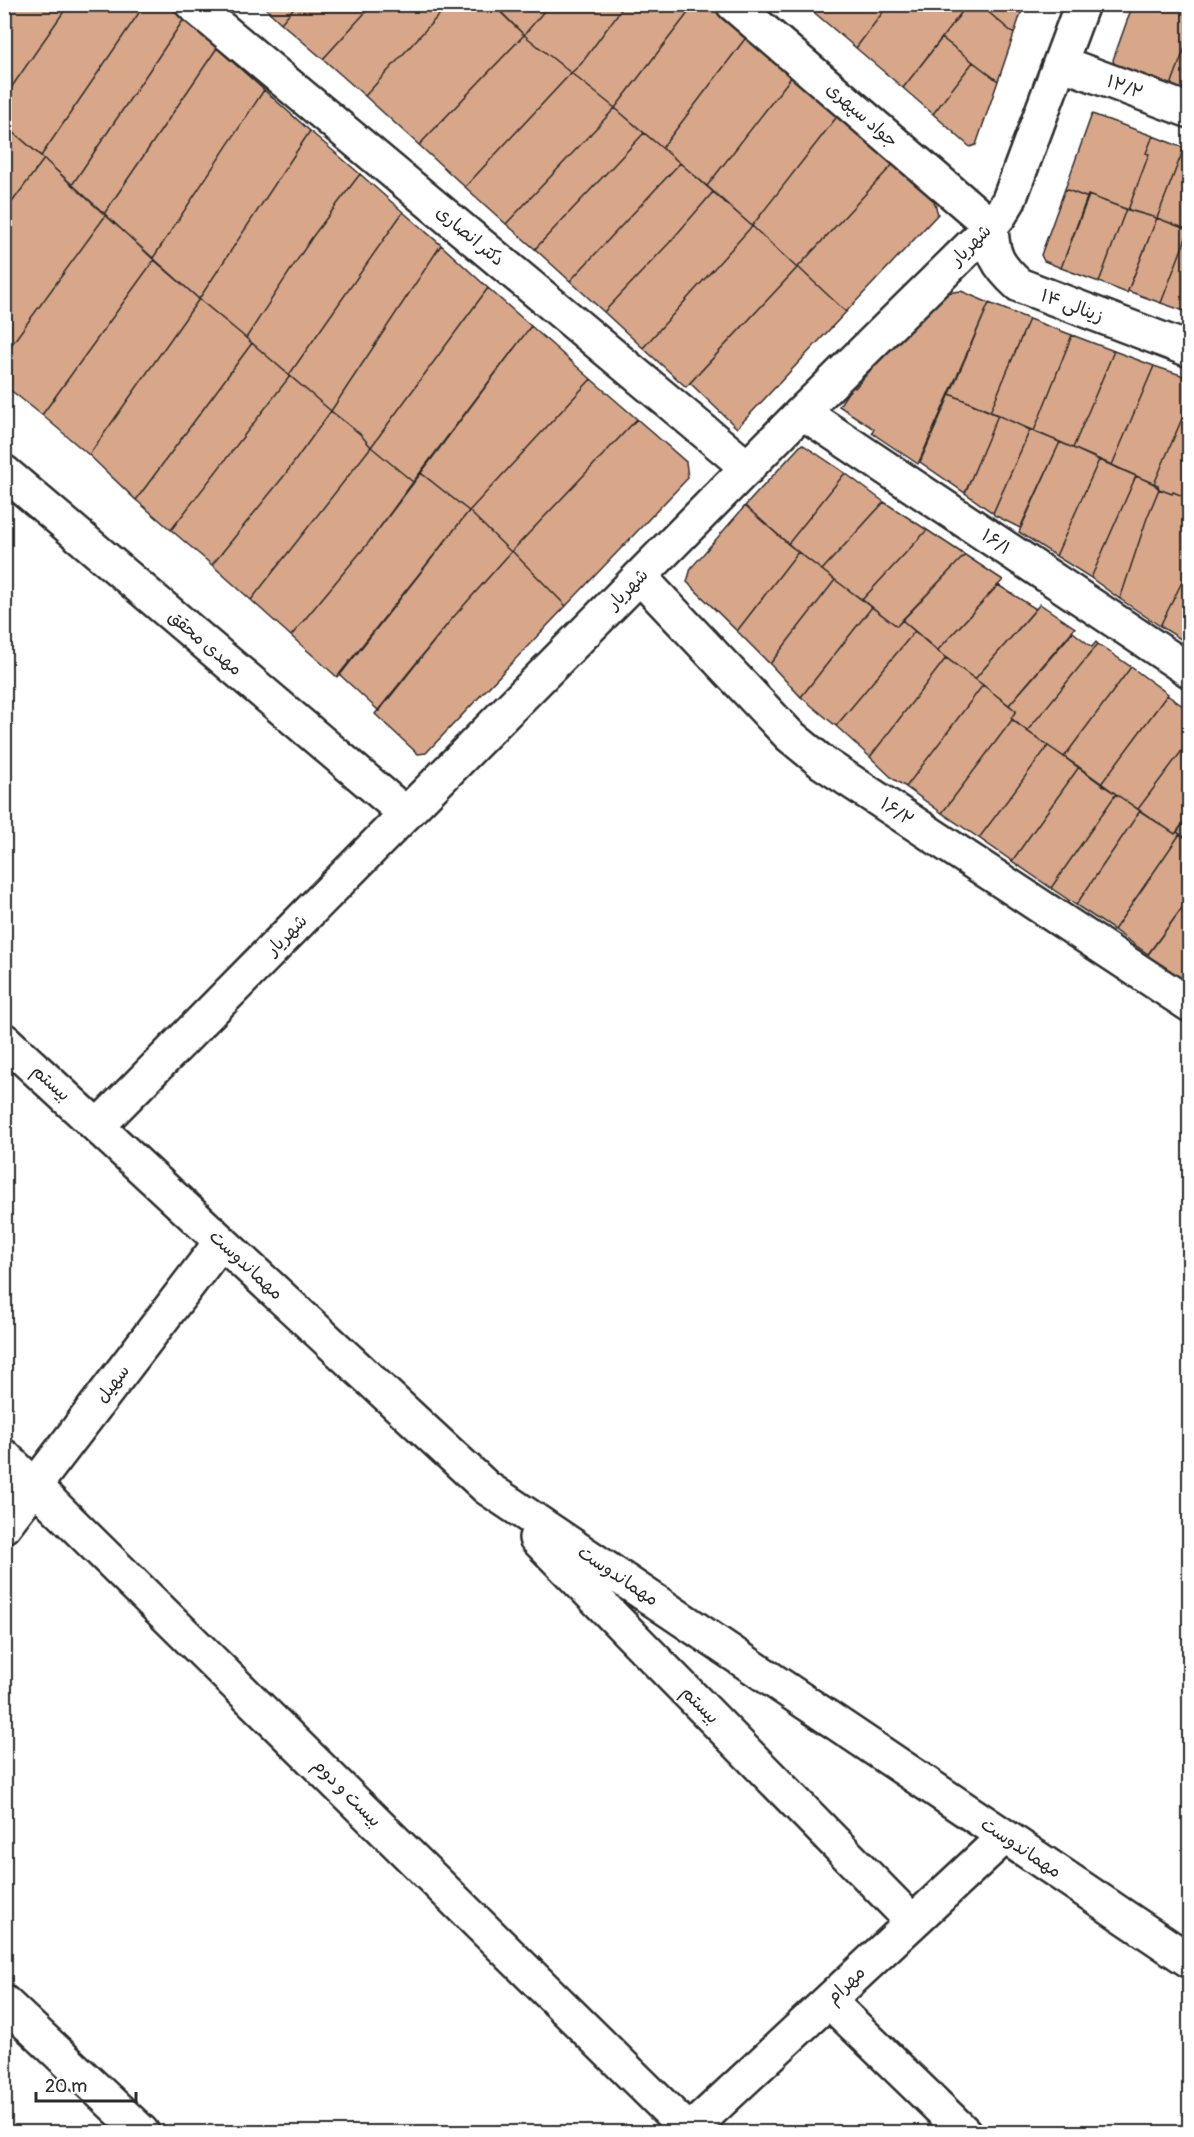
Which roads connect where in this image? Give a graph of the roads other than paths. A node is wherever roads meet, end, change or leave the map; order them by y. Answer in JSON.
{"nodes":[{"id":1,"x":192,"y":4,"type":"edge"},
{"id":2,"x":733,"y":4,"type":"edge"},
{"id":3,"x":1082,"y":4,"type":"edge"},
{"id":4,"x":1061,"y":63,"type":"junction"},
{"id":5,"x":1190,"y":111,"type":"edge"},
{"id":6,"x":1000,"y":213,"type":"junction"},
{"id":7,"x":1190,"y":350,"type":"edge"},
{"id":8,"x":802,"y":412,"type":"junction"},
{"id":9,"x":748,"y":468,"type":"junction"},
{"id":10,"x":4,"y":472,"type":"edge"},
{"id":11,"x":640,"y":577,"type":"junction"},
{"id":12,"x":1190,"y":671,"type":"edge"},
{"id":13,"x":406,"y":814,"type":"junction"},
{"id":14,"x":1190,"y":1005,"type":"edge"},
{"id":15,"x":4,"y":1040,"type":"edge"},
{"id":16,"x":98,"y":1126,"type":"junction"},
{"id":17,"x":221,"y":1242,"type":"junction"},
{"id":18,"x":4,"y":1456,"type":"edge"},
{"id":19,"x":35,"y":1486,"type":"junction"},
{"id":20,"x":487,"y":1488,"type":"junction"},
{"id":21,"x":4,"y":1526,"type":"edge"},
{"id":22,"x":1005,"y":1837,"type":"junction"},
{"id":23,"x":913,"y":1922,"type":"junction"},
{"id":24,"x":1190,"y":1961,"type":"edge"},
{"id":25,"x":829,"y":2001,"type":"junction"},
{"id":26,"x":4,"y":2002,"type":"edge"},
{"id":27,"x":689,"y":2132,"type":"edge"},
{"id":28,"x":142,"y":2133,"type":"edge"},
{"id":29,"x":964,"y":2133,"type":"edge"}],
"edges":[{"from":1,"to":9,"type":"street","name":"دکتر انصاری"},
{"from":2,"to":6,"type":"street","name":"جواد سپهری"},
{"from":3,"to":4,"type":"street","name":"شهریار"},
{"from":4,"to":5,"type":"street","name":"۱۲/۲"},
{"from":4,"to":6,"type":"street","name":"شهریار"},
{"from":6,"to":7,"type":"street","name":"زینالی ۱۴"},
{"from":6,"to":8,"type":"street","name":"شهریار"},
{"from":8,"to":9,"type":"street","name":"شهریار"},
{"from":8,"to":12,"type":"street","name":"۱۶/۱"},
{"from":9,"to":11,"type":"street","name":"شهریار"},
{"from":10,"to":13,"type":"street","name":"مهدی محقق"},
{"from":11,"to":13,"type":"street","name":"شهریار"},
{"from":11,"to":14,"type":"street","name":"۱۶/۲"},
{"from":13,"to":16,"type":"street","name":"شهریار"},
{"from":15,"to":16,"type":"street","name":"بیستم"},
{"from":16,"to":17,"type":"street","name":"مهماندوست"},
{"from":17,"to":19,"type":"street","name":"سهیل"},
{"from":17,"to":20,"type":"street","name":"مهماندوست"},
{"from":18,"to":19,"type":"street","name":"بیست و دوم"},
{"from":19,"to":21,"type":"street","name":"سهیل"},
{"from":19,"to":27,"type":"street","name":"بیست و دوم"},
{"from":20,"to":22,"type":"street","name":"مهماندوست"},
{"from":20,"to":23,"type":"street","name":"بیستم"},
{"from":22,"to":23,"type":"street","name":"مهرام"},
{"from":22,"to":24,"type":"street","name":"مهماندوست"},
{"from":23,"to":25,"type":"street","name":"مهرام"},
{"from":25,"to":27,"type":"street","name":"مهرام"},
{"from":25,"to":29,"type":"street"},
{"from":26,"to":28,"type":"street"}]}
